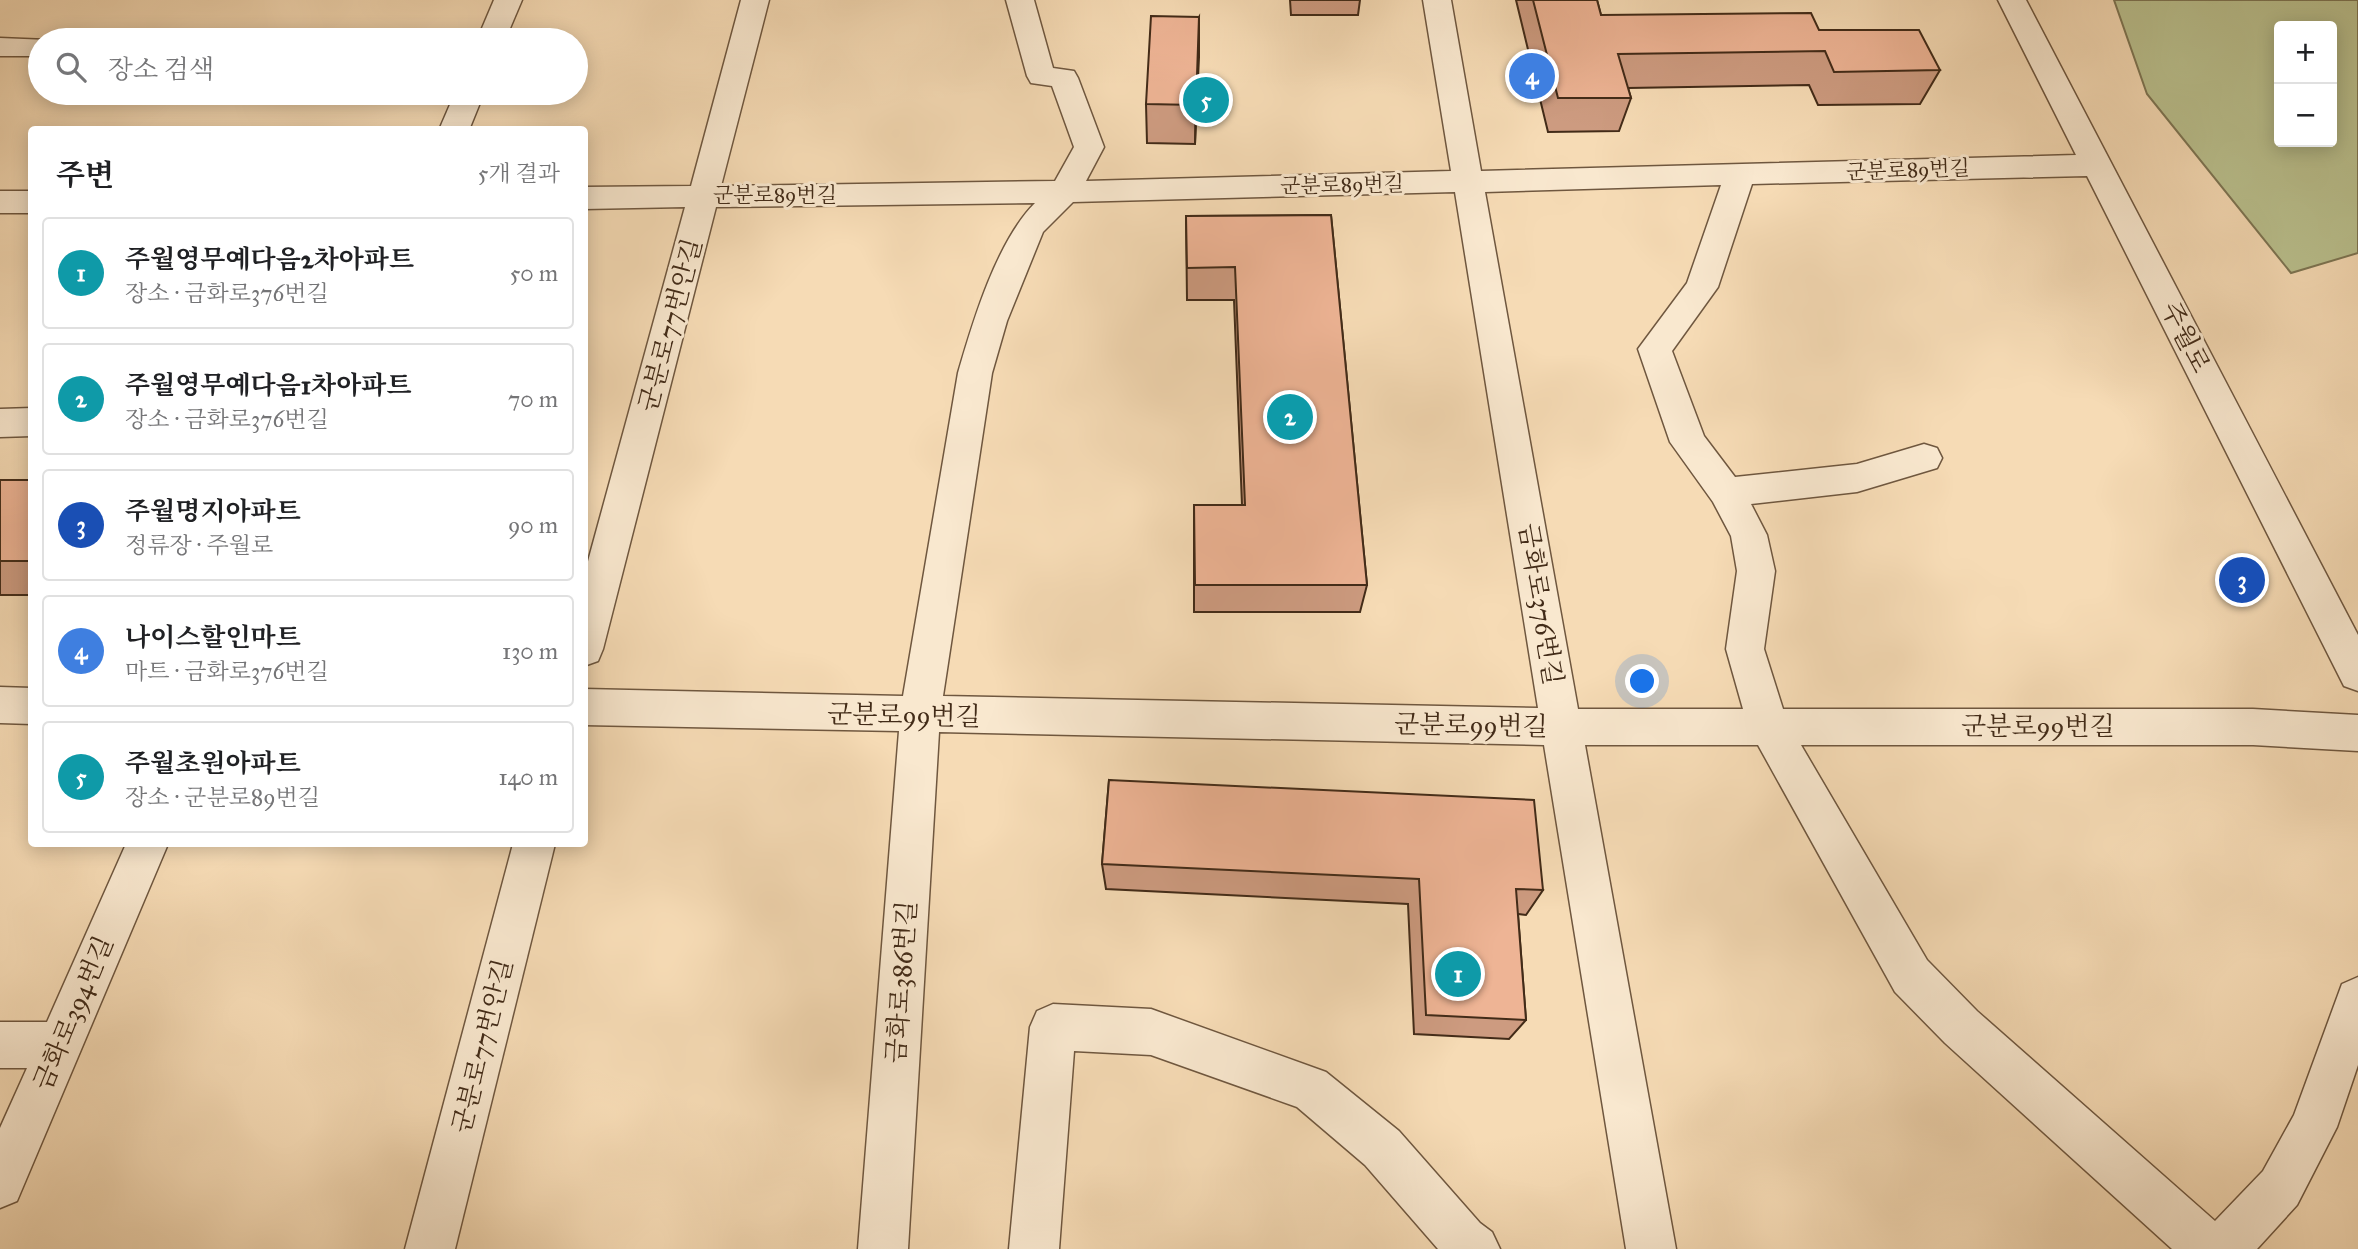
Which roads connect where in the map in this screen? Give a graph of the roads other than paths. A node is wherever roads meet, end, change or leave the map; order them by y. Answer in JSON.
{"nodes":[{"id":1,"x":508,"y":0,"type":"edge"},
{"id":2,"x":755,"y":0,"type":"edge"},
{"id":3,"x":1020,"y":0,"type":"edge"},
{"id":4,"x":1437,"y":0,"type":"edge"},
{"id":5,"x":2012,"y":0,"type":"edge"},
{"id":6,"x":496,"y":28,"type":"edge"},
{"id":7,"x":0,"y":47,"type":"edge"},
{"id":8,"x":28,"y":47,"type":"edge"},
{"id":9,"x":464,"y":105,"type":"edge"},
{"id":10,"x":456,"y":126,"type":"edge"},
{"id":11,"x":2099,"y":165,"type":"junction"},
{"id":12,"x":1740,"y":174,"type":"junction"},
{"id":13,"x":1468,"y":182,"type":"junction"},
{"id":14,"x":1065,"y":192,"type":"junction"},
{"id":15,"x":704,"y":195,"type":"junction"},
{"id":16,"x":588,"y":198,"type":"edge"},
{"id":17,"x":0,"y":202,"type":"edge"},
{"id":18,"x":28,"y":202,"type":"edge"},
{"id":19,"x":28,"y":422,"type":"edge"},
{"id":20,"x":0,"y":423,"type":"edge"},
{"id":21,"x":1924,"y":458,"type":"dead end"},
{"id":22,"x":1726,"y":492,"type":"junction"},
{"id":23,"x":588,"y":634,"type":"edge"},
{"id":24,"x":2358,"y":674,"type":"edge"},
{"id":25,"x":0,"y":705,"type":"edge"},
{"id":26,"x":28,"y":706,"type":"edge"},
{"id":27,"x":588,"y":707,"type":"edge"},
{"id":28,"x":919,"y":715,"type":"junction"},
{"id":29,"x":1768,"y":725,"type":"junction"},
{"id":30,"x":1561,"y":727,"type":"junction"},
{"id":31,"x":2358,"y":733,"type":"edge"},
{"id":32,"x":146,"y":847,"type":"edge"},
{"id":33,"x":533,"y":847,"type":"edge"},
{"id":34,"x":2358,"y":1000,"type":"edge"},
{"id":35,"x":0,"y":1045,"type":"edge"},
{"id":36,"x":59,"y":1045,"type":"junction"},
{"id":37,"x":0,"y":1184,"type":"edge"},
{"id":38,"x":2199,"y":1246,"type":"edge"},
{"id":39,"x":430,"y":1249,"type":"edge"},
{"id":40,"x":883,"y":1249,"type":"edge"},
{"id":41,"x":1034,"y":1249,"type":"edge"},
{"id":42,"x":1475,"y":1249,"type":"edge"},
{"id":43,"x":1651,"y":1249,"type":"edge"}],
"edges":[{"from":1,"to":6,"type":"street"},
{"from":2,"to":15,"type":"street","name":"군분로77번안길"},
{"from":3,"to":14,"type":"street","name":"금화로386번길"},
{"from":4,"to":13,"type":"street","name":"금화로376번길"},
{"from":5,"to":11,"type":"street","name":"주월로"},
{"from":7,"to":8,"type":"street"},
{"from":9,"to":10,"type":"street"},
{"from":11,"to":12,"type":"street","name":"군분로89번길"},
{"from":11,"to":24,"type":"street","name":"주월로"},
{"from":12,"to":13,"type":"street","name":"군분로89번길"},
{"from":12,"to":22,"type":"street"},
{"from":13,"to":14,"type":"street","name":"군분로89번길"},
{"from":13,"to":30,"type":"street","name":"금화로376번길"},
{"from":14,"to":15,"type":"street","name":"군분로89번길"},
{"from":14,"to":28,"type":"street","name":"금화로386번길"},
{"from":15,"to":16,"type":"street","name":"군분로89번길"},
{"from":15,"to":23,"type":"street","name":"군분로77번안길"},
{"from":17,"to":18,"type":"street"},
{"from":19,"to":20,"type":"street"},
{"from":21,"to":22,"type":"street"},
{"from":22,"to":29,"type":"street"},
{"from":25,"to":26,"type":"street"},
{"from":27,"to":28,"type":"street","name":"군분로99번길"},
{"from":28,"to":30,"type":"street","name":"군분로99번길"},
{"from":28,"to":40,"type":"street","name":"금화로386번길"},
{"from":29,"to":30,"type":"street","name":"군분로99번길"},
{"from":29,"to":31,"type":"street","name":"군분로99번길"},
{"from":29,"to":38,"type":"street"},
{"from":30,"to":43,"type":"street","name":"금화로376번길"},
{"from":32,"to":36,"type":"street","name":"금화로394번길"},
{"from":33,"to":39,"type":"street","name":"군분로77번안길"},
{"from":34,"to":38,"type":"street"},
{"from":35,"to":36,"type":"street"},
{"from":36,"to":37,"type":"street","name":"금화로394번길"},
{"from":41,"to":42,"type":"street"}]}
